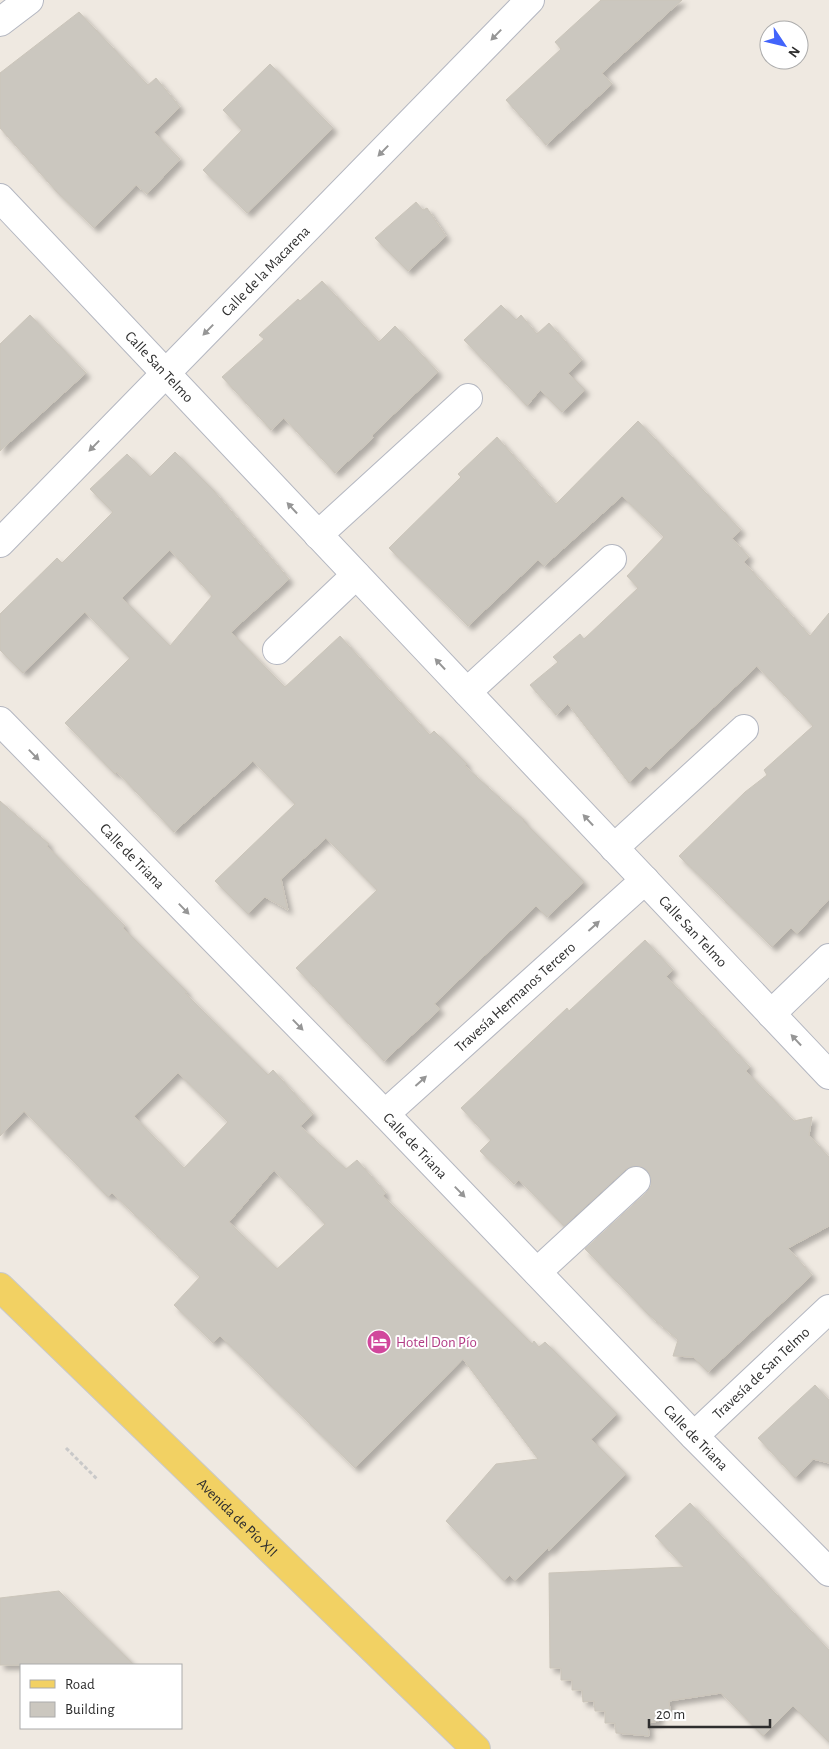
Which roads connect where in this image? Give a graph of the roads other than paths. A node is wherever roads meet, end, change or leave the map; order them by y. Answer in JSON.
{"nodes":[{"id":1,"x":28,"y":0,"type":"edge"},
{"id":2,"x":530,"y":0,"type":"edge"},
{"id":3,"x":0,"y":22,"type":"edge"},
{"id":4,"x":0,"y":198,"type":"edge"},
{"id":5,"x":166,"y":374,"type":"junction"},
{"id":6,"x":468,"y":398,"type":"dead end"},
{"id":7,"x":318,"y":535,"type":"junction"},
{"id":8,"x":0,"y":543,"type":"edge"},
{"id":9,"x":612,"y":559,"type":"dead end"},
{"id":10,"x":356,"y":575,"type":"junction"},
{"id":11,"x":276,"y":650,"type":"dead end"},
{"id":12,"x":467,"y":692,"type":"junction"},
{"id":13,"x":0,"y":720,"type":"edge"},
{"id":14,"x":744,"y":729,"type":"dead end"},
{"id":15,"x":614,"y":848,"type":"junction"},
{"id":16,"x":644,"y":880,"type":"junction"},
{"id":17,"x":829,"y":958,"type":"edge"},
{"id":18,"x":771,"y":1014,"type":"junction"},
{"id":19,"x":829,"y":1076,"type":"edge"},
{"id":20,"x":385,"y":1114,"type":"junction"},
{"id":21,"x":636,"y":1181,"type":"dead end"},
{"id":22,"x":537,"y":1272,"type":"junction"},
{"id":23,"x":0,"y":1287,"type":"edge"},
{"id":24,"x":829,"y":1309,"type":"edge"},
{"id":25,"x":694,"y":1436,"type":"junction"},
{"id":26,"x":829,"y":1572,"type":"edge"},
{"id":27,"x":476,"y":1749,"type":"edge"}],
"edges":[{"from":1,"to":3,"type":"street"},
{"from":2,"to":5,"type":"street","name":"Calle de la Macarena","one_way":true},
{"from":4,"to":5,"type":"street","name":"Calle San Telmo"},
{"from":7,"to":5,"type":"street","name":"Calle San Telmo","one_way":true},
{"from":5,"to":8,"type":"street","name":"Calle de la Macarena","one_way":true},
{"from":6,"to":7,"type":"street"},
{"from":7,"to":10,"type":"street","name":"Calle San Telmo"},
{"from":9,"to":12,"type":"street"},
{"from":10,"to":11,"type":"street"},
{"from":12,"to":10,"type":"street","name":"Calle San Telmo","one_way":true},
{"from":15,"to":12,"type":"street","name":"Calle San Telmo","one_way":true},
{"from":13,"to":20,"type":"street","name":"Calle de Triana","one_way":true},
{"from":14,"to":15,"type":"street"},
{"from":15,"to":16,"type":"street","name":"Calle San Telmo"},
{"from":16,"to":18,"type":"street","name":"Calle San Telmo"},
{"from":20,"to":16,"type":"street","name":"Travesía Hermanos Tercero","one_way":true},
{"from":17,"to":18,"type":"street"},
{"from":19,"to":18,"type":"street","name":"Calle San Telmo","one_way":true},
{"from":20,"to":22,"type":"street","name":"Calle de Triana","one_way":true},
{"from":21,"to":22,"type":"street"},
{"from":22,"to":25,"type":"street","name":"Calle de Triana"},
{"from":23,"to":27,"type":"main road","name":"Avenida de Pío XII"},
{"from":24,"to":25,"type":"street","name":"Travesía de San Telmo"},
{"from":25,"to":26,"type":"street","name":"Calle de Triana"}]}
